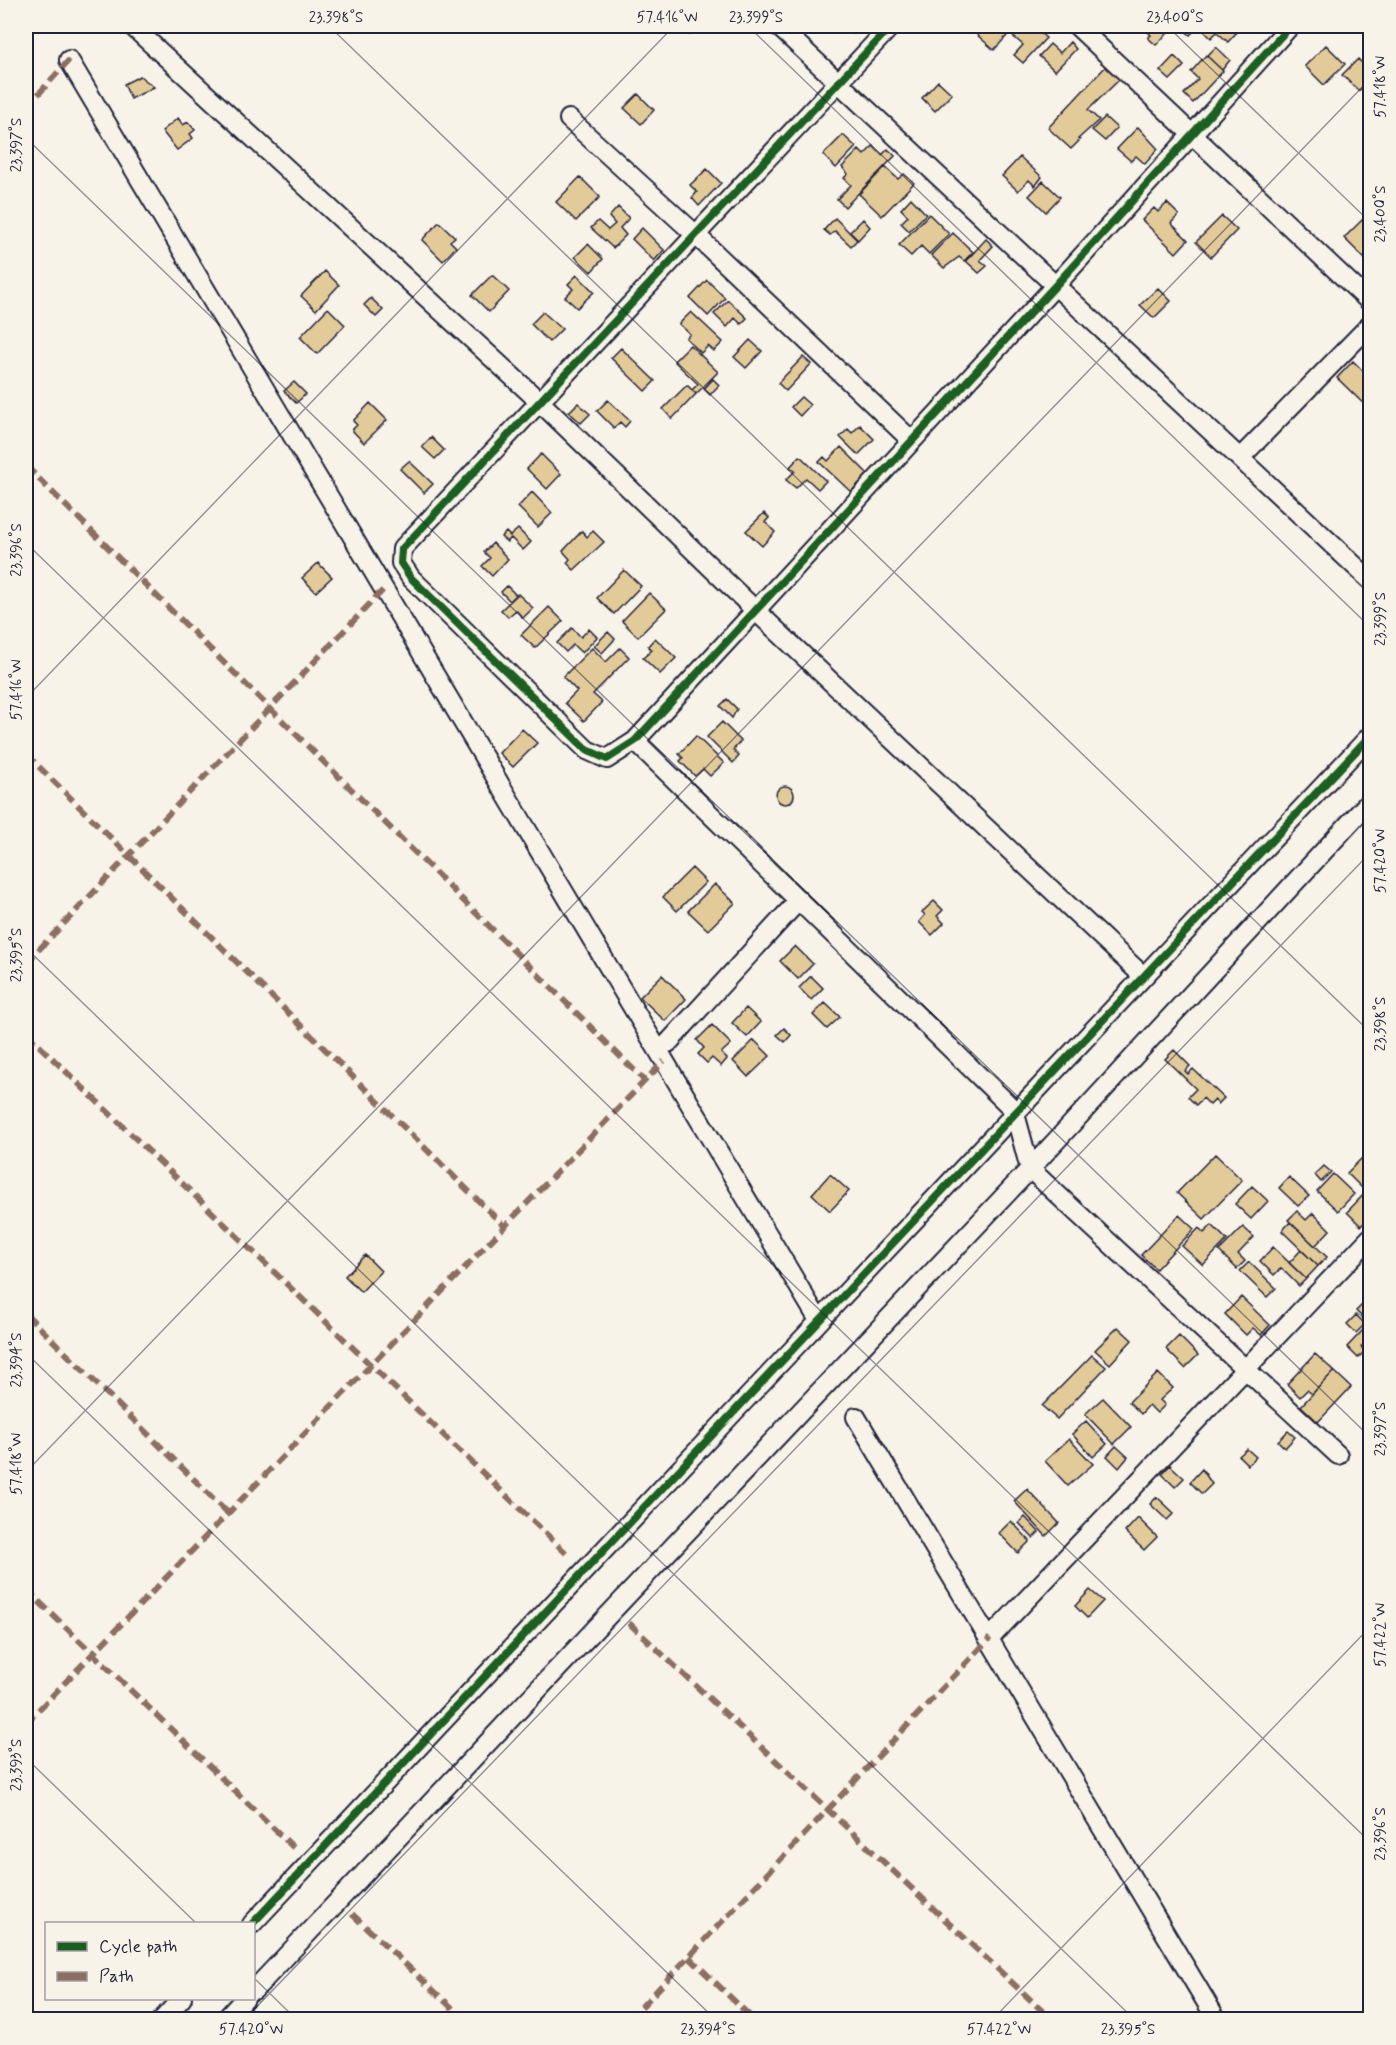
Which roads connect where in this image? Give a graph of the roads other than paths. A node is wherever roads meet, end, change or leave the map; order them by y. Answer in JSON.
{"nodes":[{"id":1,"x":132,"y":26,"type":"edge"},
{"id":2,"x":778,"y":26,"type":"edge"},
{"id":3,"x":891,"y":26,"type":"edge"},
{"id":4,"x":1077,"y":26,"type":"edge"},
{"id":5,"x":1290,"y":26,"type":"edge"},
{"id":6,"x":69,"y":60,"type":"dead end"},
{"id":7,"x":838,"y":82,"type":"junction"},
{"id":8,"x":569,"y":119,"type":"dead end"},
{"id":9,"x":1193,"y":135,"type":"junction"},
{"id":10,"x":696,"y":235,"type":"junction"},
{"id":11,"x":1055,"y":285,"type":"junction"},
{"id":12,"x":1371,"y":302,"type":"edge"},
{"id":13,"x":1371,"y":325,"type":"edge"},
{"id":14,"x":540,"y":402,"type":"junction"},
{"id":15,"x":912,"y":441,"type":"junction"},
{"id":16,"x":1240,"y":458,"type":"junction"},
{"id":17,"x":1371,"y":580,"type":"edge"},
{"id":18,"x":756,"y":610,"type":"junction"},
{"id":19,"x":1371,"y":736,"type":"edge"},
{"id":20,"x":635,"y":741,"type":"junction"},
{"id":21,"x":1371,"y":801,"type":"edge"},
{"id":22,"x":798,"y":900,"type":"junction"},
{"id":23,"x":1143,"y":976,"type":"junction"},
{"id":24,"x":668,"y":1043,"type":"dead end"},
{"id":25,"x":1014,"y":1113,"type":"junction"},
{"id":26,"x":1030,"y":1168,"type":"junction"},
{"id":27,"x":1371,"y":1238,"type":"edge"},
{"id":28,"x":815,"y":1314,"type":"dead end"},
{"id":29,"x":1245,"y":1369,"type":"junction"},
{"id":30,"x":856,"y":1417,"type":"dead end"},
{"id":31,"x":1338,"y":1455,"type":"dead end"},
{"id":32,"x":990,"y":1638,"type":"junction"},
{"id":33,"x":253,"y":1922,"type":"edge"},
{"id":34,"x":255,"y":1989,"type":"edge"},
{"id":35,"x":180,"y":2000,"type":"edge"},
{"id":36,"x":243,"y":2000,"type":"edge"},
{"id":37,"x":162,"y":2019,"type":"edge"},
{"id":38,"x":225,"y":2019,"type":"edge"},
{"id":39,"x":1217,"y":2019,"type":"edge"}],
"edges":[{"from":1,"to":14,"type":"street"},
{"from":2,"to":7,"type":"street"},
{"from":3,"to":7,"type":"street"},
{"from":4,"to":9,"type":"street"},
{"from":5,"to":9,"type":"street"},
{"from":6,"to":28,"type":"street"},
{"from":7,"to":10,"type":"street"},
{"from":7,"to":11,"type":"street"},
{"from":8,"to":10,"type":"street"},
{"from":9,"to":11,"type":"street"},
{"from":9,"to":12,"type":"street"},
{"from":10,"to":14,"type":"street"},
{"from":10,"to":15,"type":"street"},
{"from":11,"to":15,"type":"street"},
{"from":11,"to":16,"type":"street"},
{"from":13,"to":16,"type":"street"},
{"from":14,"to":18,"type":"street"},
{"from":14,"to":20,"type":"street"},
{"from":15,"to":18,"type":"street"},
{"from":16,"to":17,"type":"street"},
{"from":18,"to":20,"type":"street"},
{"from":18,"to":23,"type":"street"},
{"from":19,"to":23,"type":"street"},
{"from":20,"to":22,"type":"street"},
{"from":21,"to":26,"type":"street"},
{"from":22,"to":24,"type":"street"},
{"from":22,"to":25,"type":"street"},
{"from":23,"to":25,"type":"street"},
{"from":25,"to":26,"type":"street"},
{"from":25,"to":33,"type":"street"},
{"from":26,"to":29,"type":"street"},
{"from":26,"to":34,"type":"street"},
{"from":27,"to":29,"type":"street"},
{"from":29,"to":31,"type":"street"},
{"from":29,"to":32,"type":"street"},
{"from":30,"to":32,"type":"street"},
{"from":32,"to":39,"type":"street"},
{"from":35,"to":37,"type":"street"},
{"from":36,"to":38,"type":"street"}]}
